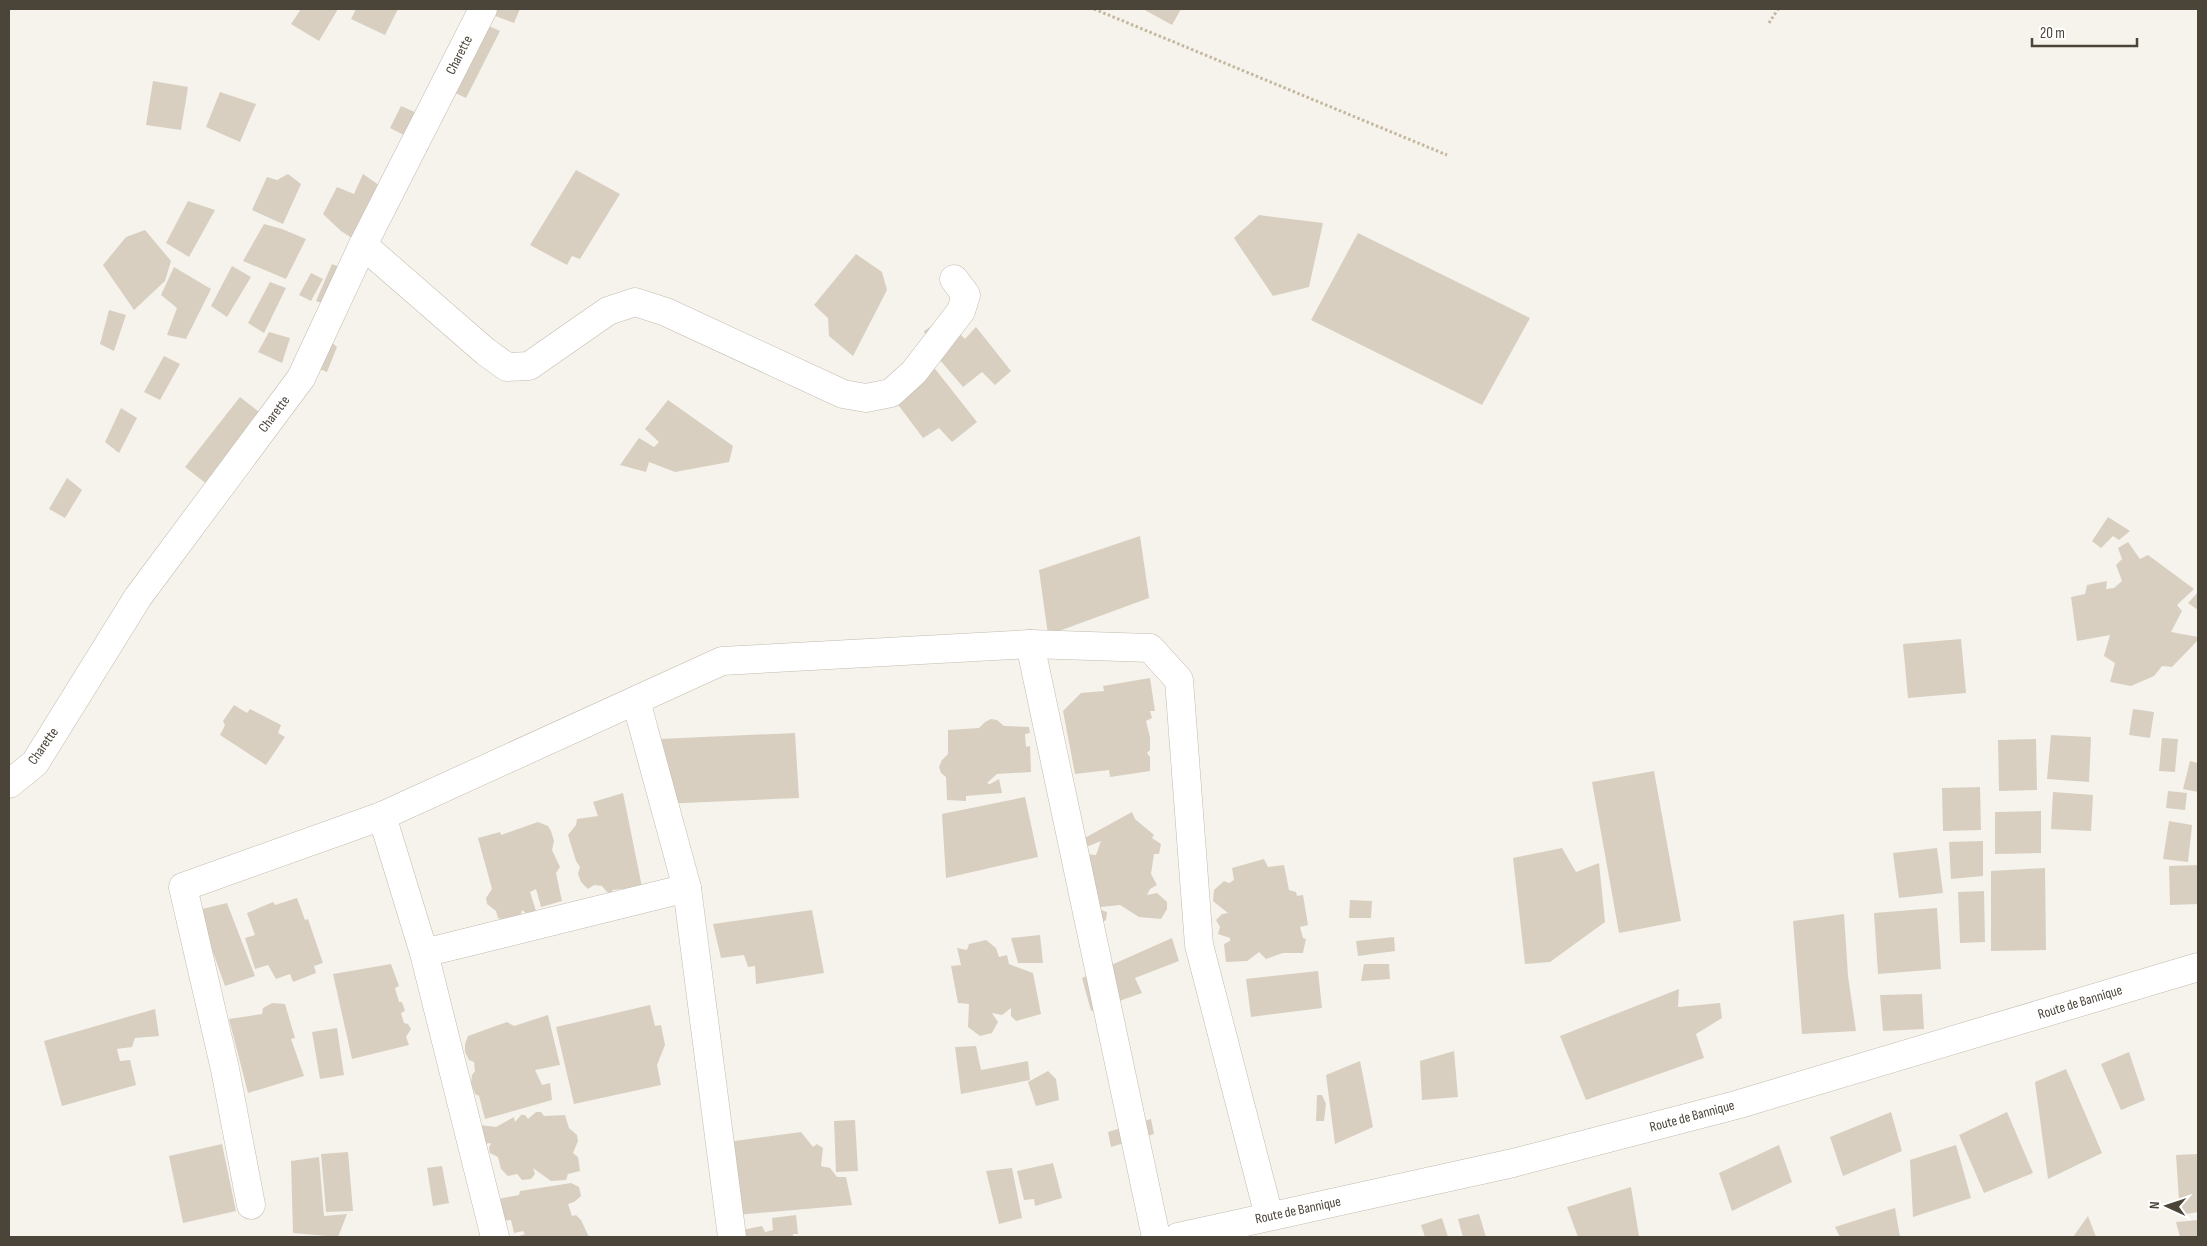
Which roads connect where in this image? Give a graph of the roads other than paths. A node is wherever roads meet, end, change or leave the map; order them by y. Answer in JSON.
{"nodes":[{"id":1,"x":483,"y":9,"type":"edge"},
{"id":2,"x":363,"y":245,"type":"junction"},
{"id":3,"x":954,"y":279,"type":"dead end"},
{"id":4,"x":1030,"y":644,"type":"junction"},
{"id":5,"x":636,"y":701,"type":"junction"},
{"id":6,"x":9,"y":784,"type":"edge"},
{"id":7,"x":382,"y":816,"type":"junction"},
{"id":8,"x":687,"y":888,"type":"junction"},
{"id":9,"x":424,"y":953,"type":"junction"},
{"id":10,"x":2198,"y":967,"type":"edge"},
{"id":11,"x":251,"y":1205,"type":"dead end"},
{"id":12,"x":1269,"y":1216,"type":"junction"},
{"id":13,"x":495,"y":1237,"type":"edge"},
{"id":14,"x":732,"y":1237,"type":"edge"},
{"id":15,"x":1156,"y":1237,"type":"edge"},
{"id":16,"x":1178,"y":1237,"type":"edge"}],
"edges":[{"from":1,"to":2,"type":"street","name":"Charette"},
{"from":2,"to":3,"type":"street"},
{"from":2,"to":6,"type":"street","name":"Charette"},
{"from":4,"to":5,"type":"street"},
{"from":4,"to":12,"type":"street"},
{"from":4,"to":15,"type":"street"},
{"from":5,"to":7,"type":"street"},
{"from":5,"to":8,"type":"street"},
{"from":7,"to":9,"type":"street"},
{"from":7,"to":11,"type":"street"},
{"from":8,"to":9,"type":"street"},
{"from":8,"to":14,"type":"street"},
{"from":9,"to":13,"type":"street"},
{"from":10,"to":12,"type":"street","name":"Route de Bannique"},
{"from":12,"to":16,"type":"street","name":"Route de Bannique"}]}
